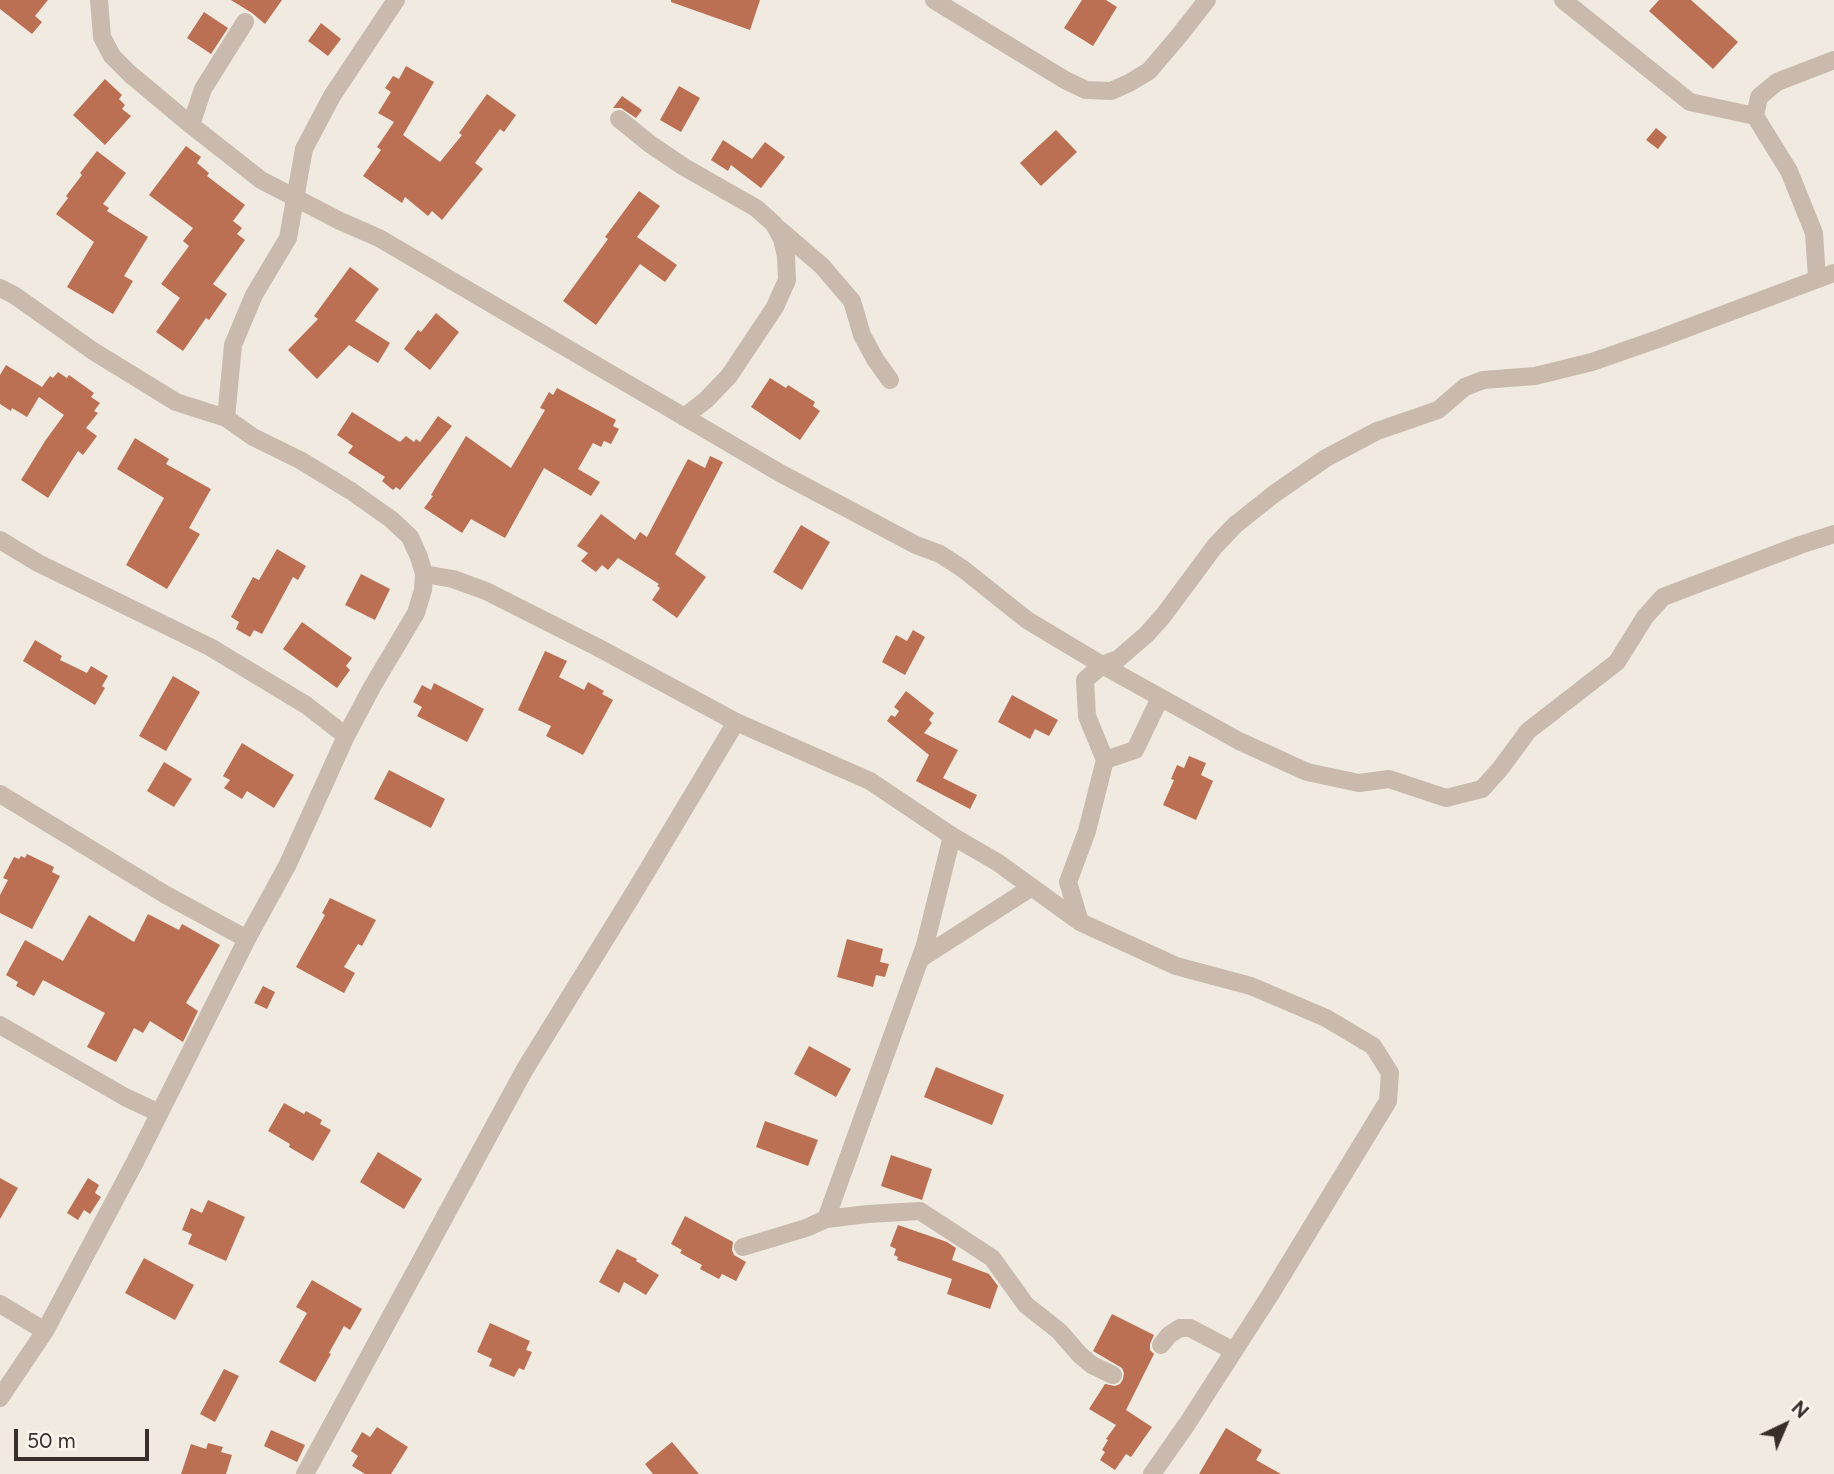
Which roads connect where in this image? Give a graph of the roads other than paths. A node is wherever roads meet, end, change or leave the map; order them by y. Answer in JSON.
{"nodes":[{"id":1,"x":99,"y":0,"type":"edge"},
{"id":2,"x":396,"y":0,"type":"edge"},
{"id":3,"x":934,"y":0,"type":"edge"},
{"id":4,"x":1207,"y":0,"type":"edge"},
{"id":5,"x":1563,"y":0,"type":"edge"},
{"id":6,"x":245,"y":22,"type":"dead end"},
{"id":7,"x":1834,"y":60,"type":"edge"},
{"id":8,"x":1755,"y":117,"type":"junction"},
{"id":9,"x":619,"y":119,"type":"dead end"},
{"id":10,"x":191,"y":125,"type":"junction"},
{"id":11,"x":295,"y":198,"type":"junction"},
{"id":12,"x":774,"y":224,"type":"junction"},
{"id":13,"x":1826,"y":276,"type":"edge"},
{"id":14,"x":0,"y":288,"type":"edge"},
{"id":15,"x":890,"y":380,"type":"dead end"},
{"id":16,"x":684,"y":417,"type":"junction"},
{"id":17,"x":226,"y":418,"type":"junction"},
{"id":18,"x":1834,"y":534,"type":"edge"},
{"id":19,"x":0,"y":540,"type":"edge"},
{"id":20,"x":424,"y":574,"type":"junction"},
{"id":21,"x":1102,"y":665,"type":"junction"},
{"id":22,"x":1160,"y":698,"type":"junction"},
{"id":23,"x":736,"y":722,"type":"junction"},
{"id":24,"x":346,"y":736,"type":"junction"},
{"id":25,"x":1105,"y":760,"type":"junction"},
{"id":26,"x":0,"y":794,"type":"edge"},
{"id":27,"x":952,"y":836,"type":"junction"},
{"id":28,"x":1032,"y":887,"type":"junction"},
{"id":29,"x":1080,"y":922,"type":"junction"},
{"id":30,"x":247,"y":939,"type":"junction"},
{"id":31,"x":920,"y":958,"type":"junction"},
{"id":32,"x":0,"y":1025,"type":"edge"},
{"id":33,"x":159,"y":1113,"type":"junction"},
{"id":34,"x":826,"y":1219,"type":"junction"},
{"id":35,"x":743,"y":1247,"type":"dead end"},
{"id":36,"x":0,"y":1304,"type":"edge"},
{"id":37,"x":46,"y":1331,"type":"junction"},
{"id":38,"x":1161,"y":1345,"type":"dead end"},
{"id":39,"x":1234,"y":1351,"type":"junction"},
{"id":40,"x":1113,"y":1375,"type":"dead end"},
{"id":41,"x":0,"y":1398,"type":"edge"},
{"id":42,"x":305,"y":1474,"type":"edge"},
{"id":43,"x":1152,"y":1474,"type":"edge"}],
"edges":[{"from":1,"to":10,"type":"street"},
{"from":2,"to":11,"type":"street"},
{"from":3,"to":4,"type":"street"},
{"from":5,"to":8,"type":"street"},
{"from":6,"to":10,"type":"street"},
{"from":7,"to":8,"type":"street"},
{"from":8,"to":13,"type":"street"},
{"from":9,"to":12,"type":"street"},
{"from":10,"to":11,"type":"street"},
{"from":11,"to":16,"type":"street"},
{"from":11,"to":17,"type":"street"},
{"from":12,"to":15,"type":"street"},
{"from":12,"to":16,"type":"street"},
{"from":13,"to":21,"type":"street"},
{"from":14,"to":17,"type":"street"},
{"from":16,"to":21,"type":"street"},
{"from":17,"to":20,"type":"street"},
{"from":18,"to":22,"type":"street"},
{"from":19,"to":24,"type":"street"},
{"from":20,"to":23,"type":"street"},
{"from":20,"to":24,"type":"street"},
{"from":21,"to":22,"type":"street"},
{"from":21,"to":25,"type":"street"},
{"from":22,"to":25,"type":"street"},
{"from":23,"to":27,"type":"street"},
{"from":23,"to":42,"type":"street"},
{"from":24,"to":30,"type":"street"},
{"from":25,"to":29,"type":"street"},
{"from":26,"to":30,"type":"street"},
{"from":27,"to":28,"type":"street"},
{"from":27,"to":31,"type":"street"},
{"from":28,"to":29,"type":"street"},
{"from":28,"to":31,"type":"street"},
{"from":29,"to":39,"type":"street"},
{"from":30,"to":33,"type":"street"},
{"from":31,"to":34,"type":"street"},
{"from":32,"to":33,"type":"street"},
{"from":33,"to":37,"type":"street"},
{"from":34,"to":35,"type":"street"},
{"from":34,"to":40,"type":"street"},
{"from":36,"to":37,"type":"street"},
{"from":37,"to":41,"type":"street"},
{"from":38,"to":39,"type":"street"},
{"from":39,"to":43,"type":"street"}]}
